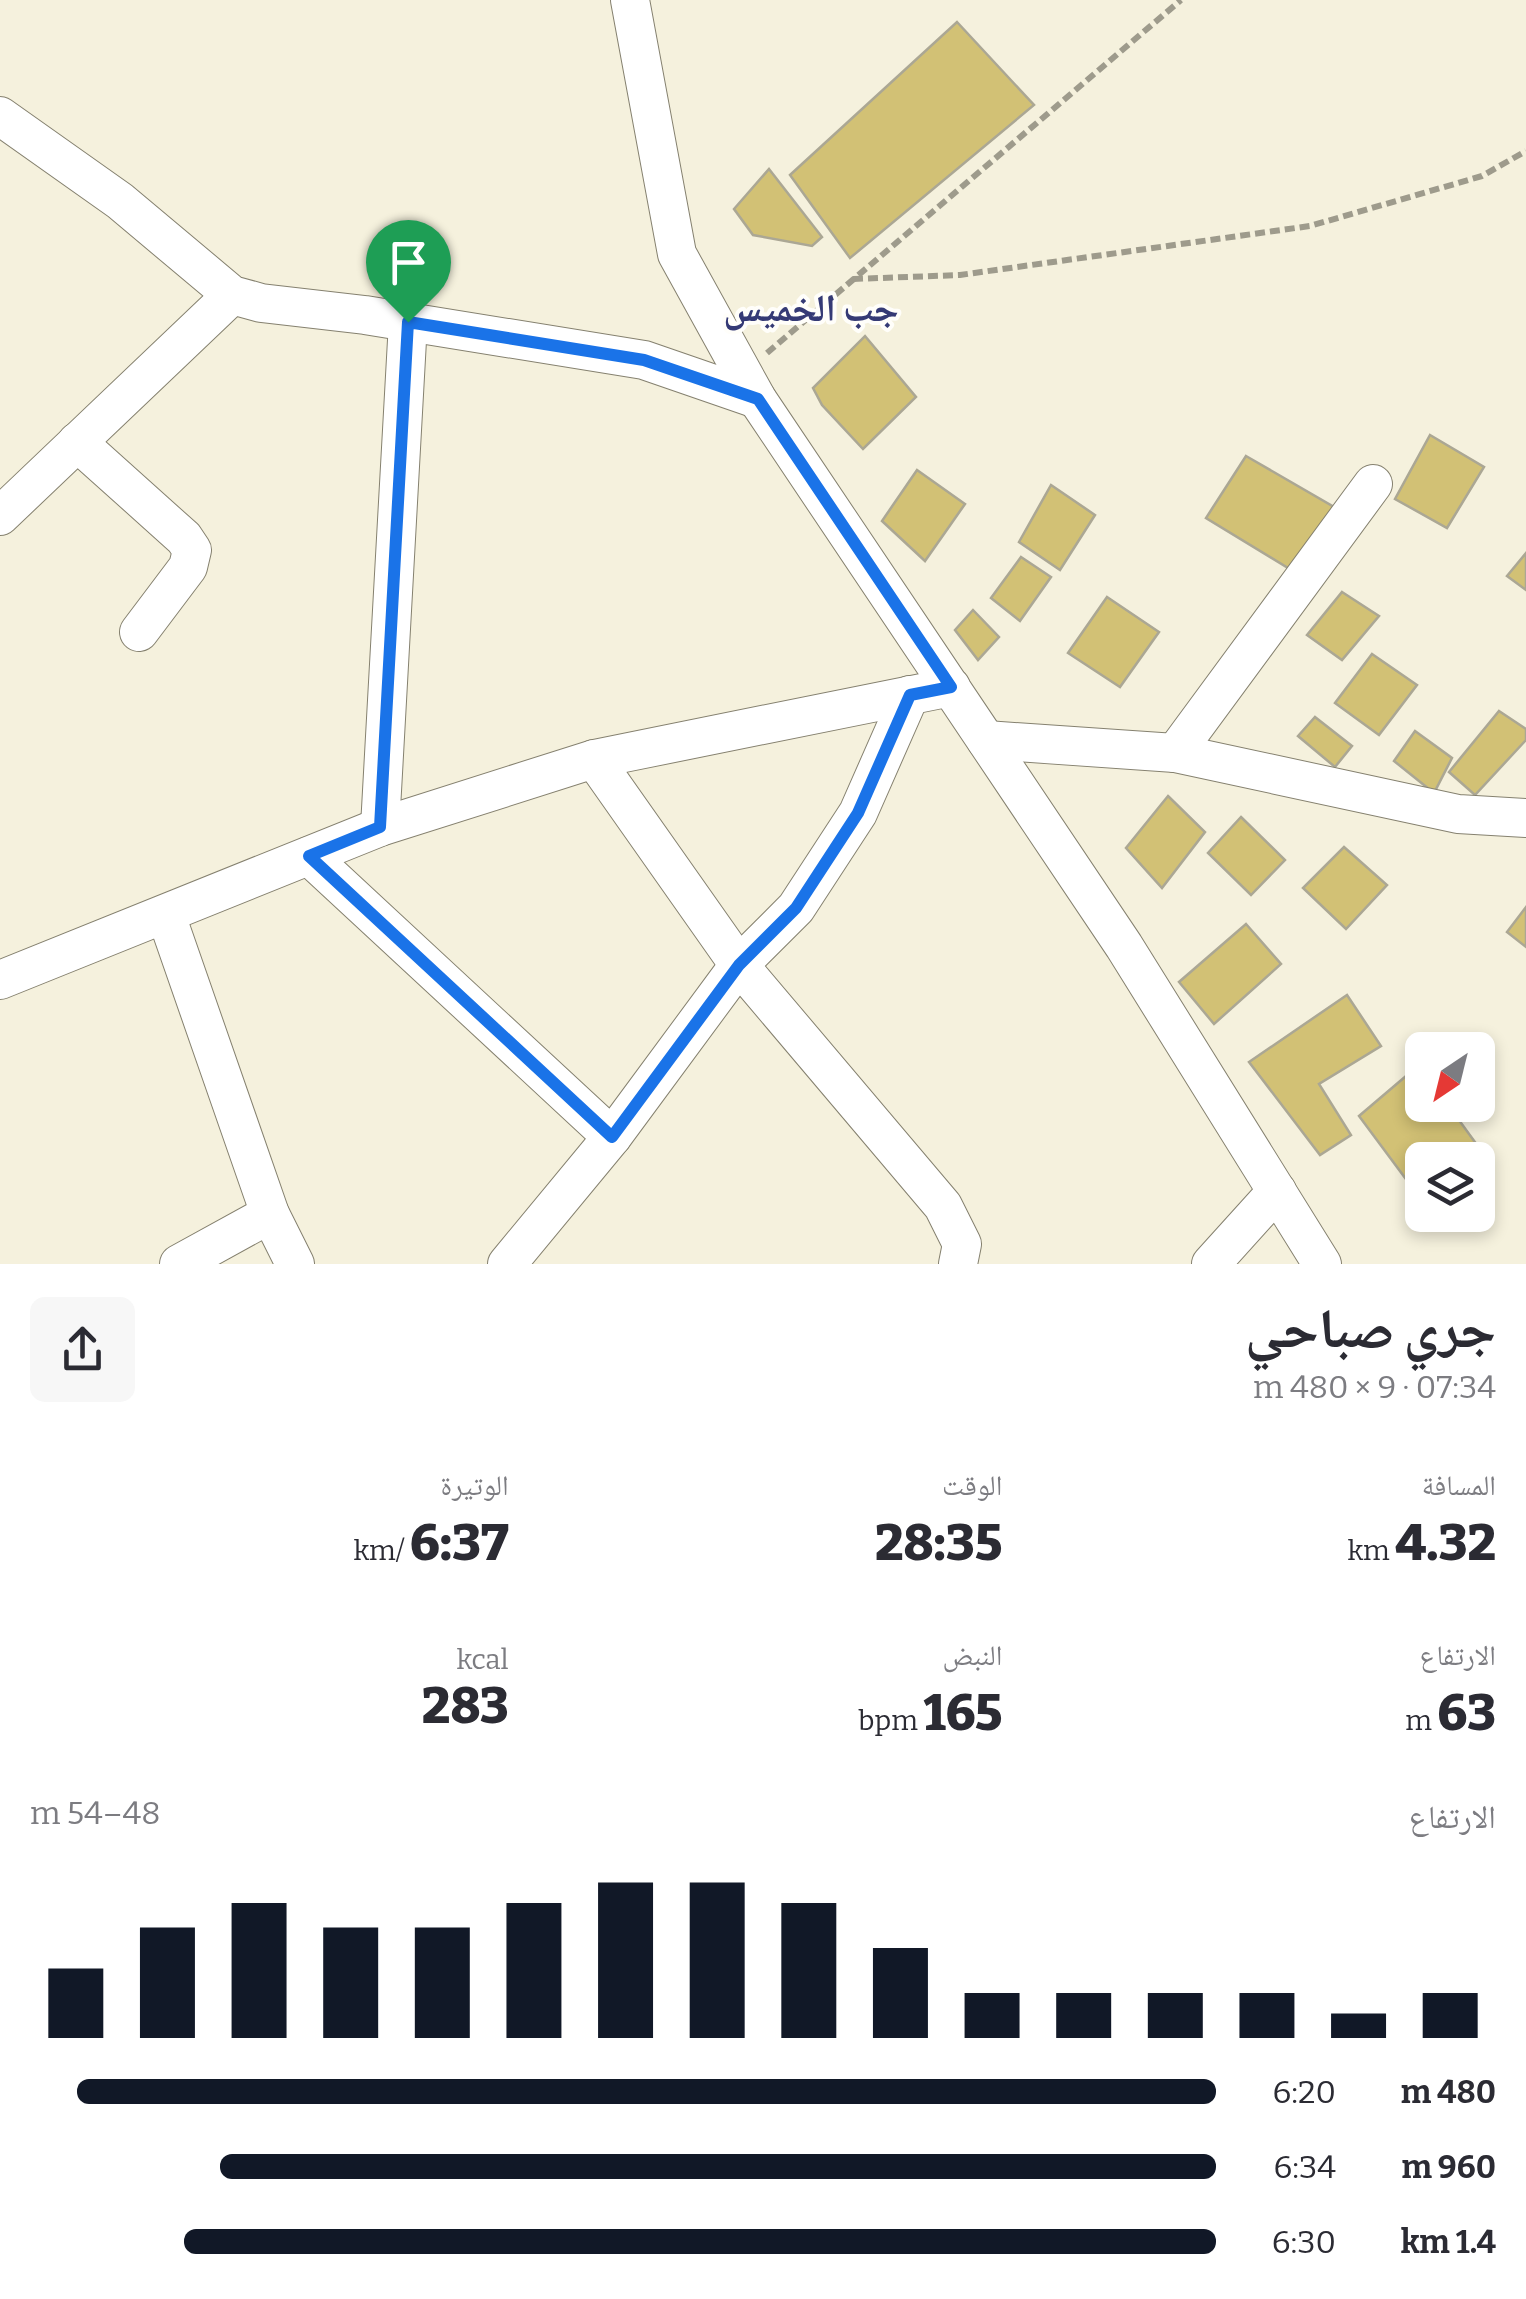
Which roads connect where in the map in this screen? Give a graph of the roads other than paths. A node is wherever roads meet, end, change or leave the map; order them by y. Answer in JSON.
{"nodes":[{"id":1,"x":630,"y":0,"type":"edge"},
{"id":2,"x":0,"y":116,"type":"edge"},
{"id":3,"x":232,"y":295,"type":"junction"},
{"id":4,"x":408,"y":322,"type":"junction"},
{"id":5,"x":750,"y":386,"type":"junction"},
{"id":6,"x":78,"y":442,"type":"junction"},
{"id":7,"x":1373,"y":484,"type":"dead end"},
{"id":8,"x":0,"y":516,"type":"edge"},
{"id":9,"x":140,"y":632,"type":"dead end"},
{"id":10,"x":951,"y":687,"type":"junction"},
{"id":11,"x":910,"y":695,"type":"junction"},
{"id":12,"x":986,"y":740,"type":"junction"},
{"id":13,"x":1175,"y":753,"type":"junction"},
{"id":14,"x":594,"y":759,"type":"junction"},
{"id":15,"x":1526,"y":818,"type":"edge"},
{"id":16,"x":380,"y":827,"type":"junction"},
{"id":17,"x":309,"y":856,"type":"junction"},
{"id":18,"x":166,"y":915,"type":"junction"},
{"id":19,"x":739,"y":965,"type":"junction"},
{"id":20,"x":0,"y":980,"type":"edge"},
{"id":21,"x":612,"y":1137,"type":"junction"},
{"id":22,"x":1276,"y":1191,"type":"junction"},
{"id":23,"x":270,"y":1214,"type":"junction"},
{"id":24,"x":179,"y":1264,"type":"edge"},
{"id":25,"x":295,"y":1264,"type":"edge"},
{"id":26,"x":507,"y":1264,"type":"edge"},
{"id":27,"x":958,"y":1264,"type":"edge"},
{"id":28,"x":1211,"y":1264,"type":"edge"},
{"id":29,"x":1322,"y":1264,"type":"edge"}],
"edges":[{"from":1,"to":5,"type":"street"},
{"from":2,"to":3,"type":"street"},
{"from":3,"to":4,"type":"street"},
{"from":3,"to":6,"type":"street"},
{"from":4,"to":5,"type":"street"},
{"from":4,"to":16,"type":"street"},
{"from":5,"to":10,"type":"street"},
{"from":6,"to":8,"type":"street"},
{"from":6,"to":9,"type":"street"},
{"from":7,"to":13,"type":"street"},
{"from":10,"to":11,"type":"street"},
{"from":10,"to":12,"type":"street"},
{"from":11,"to":14,"type":"street"},
{"from":11,"to":19,"type":"street"},
{"from":12,"to":13,"type":"street"},
{"from":12,"to":22,"type":"street"},
{"from":13,"to":15,"type":"street"},
{"from":14,"to":16,"type":"street"},
{"from":14,"to":19,"type":"street"},
{"from":16,"to":17,"type":"street"},
{"from":17,"to":18,"type":"street"},
{"from":17,"to":21,"type":"street"},
{"from":18,"to":20,"type":"street"},
{"from":18,"to":23,"type":"street"},
{"from":19,"to":21,"type":"street"},
{"from":19,"to":27,"type":"street"},
{"from":21,"to":26,"type":"street"},
{"from":22,"to":28,"type":"street"},
{"from":22,"to":29,"type":"street"},
{"from":23,"to":24,"type":"street"},
{"from":23,"to":25,"type":"street"}]}
